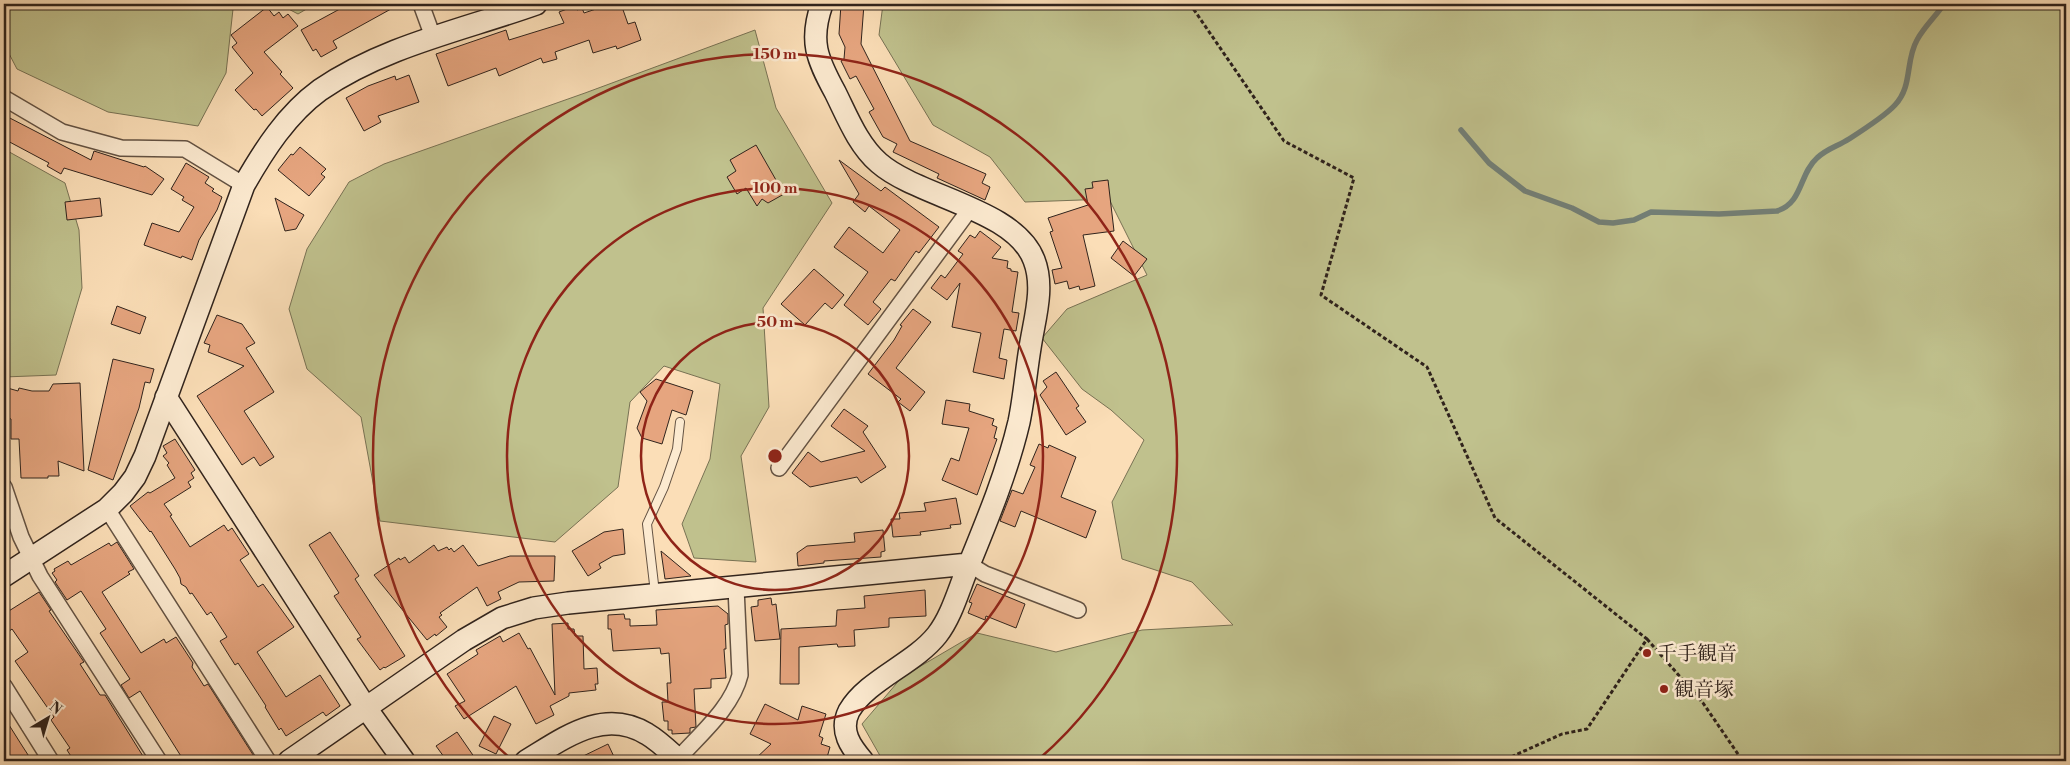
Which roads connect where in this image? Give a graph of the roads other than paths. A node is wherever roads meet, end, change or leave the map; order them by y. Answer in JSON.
{"nodes":[{"id":1,"x":421,"y":4,"type":"edge"},
{"id":2,"x":822,"y":4,"type":"edge"},
{"id":3,"x":530,"y":5,"type":"edge"},
{"id":4,"x":433,"y":37,"type":"junction"},
{"id":5,"x":4,"y":98,"type":"edge"},
{"id":6,"x":244,"y":185,"type":"junction"},
{"id":7,"x":970,"y":209,"type":"junction"},
{"id":8,"x":166,"y":397,"type":"junction"},
{"id":9,"x":680,"y":422,"type":"dead end"},
{"id":10,"x":778,"y":468,"type":"dead end"},
{"id":11,"x":4,"y":487,"type":"edge"},
{"id":12,"x":106,"y":509,"type":"junction"},
{"id":13,"x":30,"y":559,"type":"junction"},
{"id":14,"x":969,"y":564,"type":"junction"},
{"id":15,"x":4,"y":576,"type":"edge"},
{"id":16,"x":736,"y":588,"type":"junction"},
{"id":17,"x":655,"y":595,"type":"junction"},
{"id":18,"x":1078,"y":610,"type":"dead end"},
{"id":19,"x":4,"y":686,"type":"edge"},
{"id":20,"x":366,"y":708,"type":"junction"},
{"id":21,"x":294,"y":760,"type":"edge"},
{"id":22,"x":679,"y":760,"type":"edge"},
{"id":23,"x":52,"y":761,"type":"edge"},
{"id":24,"x":158,"y":761,"type":"edge"},
{"id":25,"x":268,"y":761,"type":"edge"},
{"id":26,"x":404,"y":761,"type":"edge"},
{"id":27,"x":526,"y":761,"type":"edge"},
{"id":28,"x":863,"y":761,"type":"edge"}],
"edges":[{"from":1,"to":4,"type":"street"},
{"from":2,"to":7,"type":"street"},
{"from":3,"to":4,"type":"street"},
{"from":4,"to":6,"type":"street"},
{"from":5,"to":6,"type":"street"},
{"from":6,"to":8,"type":"street"},
{"from":7,"to":10,"type":"street"},
{"from":7,"to":14,"type":"street"},
{"from":8,"to":12,"type":"street"},
{"from":8,"to":20,"type":"street"},
{"from":9,"to":17,"type":"lane"},
{"from":11,"to":13,"type":"street"},
{"from":12,"to":13,"type":"street"},
{"from":12,"to":25,"type":"street"},
{"from":13,"to":15,"type":"street"},
{"from":13,"to":24,"type":"street"},
{"from":14,"to":16,"type":"street"},
{"from":14,"to":18,"type":"street"},
{"from":14,"to":28,"type":"street"},
{"from":16,"to":17,"type":"street"},
{"from":16,"to":22,"type":"street"},
{"from":17,"to":20,"type":"street"},
{"from":19,"to":23,"type":"street"},
{"from":20,"to":21,"type":"street"},
{"from":20,"to":26,"type":"street"},
{"from":22,"to":27,"type":"street"}]}
